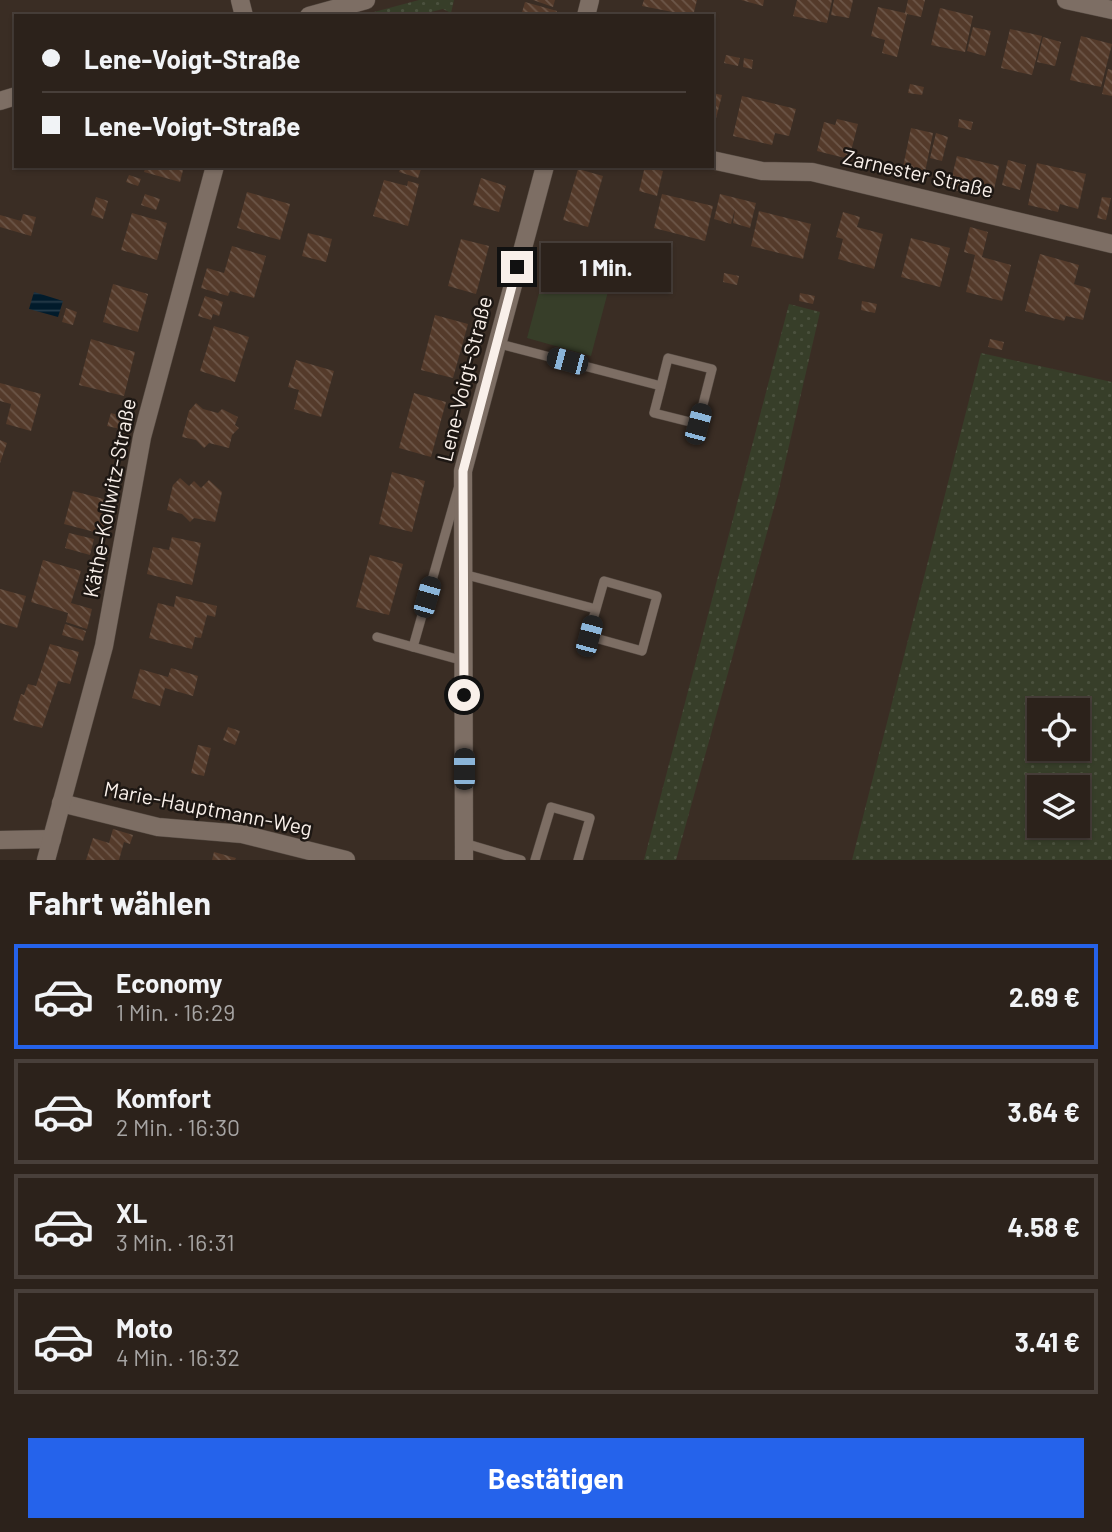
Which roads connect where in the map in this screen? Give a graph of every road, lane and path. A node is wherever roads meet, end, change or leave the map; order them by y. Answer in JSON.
{"nodes":[{"id":1,"x":366,"y":0,"type":"edge"},
{"id":2,"x":1066,"y":0,"type":"edge"},
{"id":3,"x":1108,"y":6,"type":"edge"},
{"id":4,"x":316,"y":14,"type":"edge"},
{"id":5,"x":714,"y":160,"type":"edge"},
{"id":6,"x":214,"y":168,"type":"edge"},
{"id":7,"x":544,"y":168,"type":"edge"},
{"id":8,"x":1112,"y":244,"type":"edge"},
{"id":9,"x":496,"y":343,"type":"junction"},
{"id":10,"x":661,"y":386,"type":"junction"},
{"id":11,"x":463,"y":471,"type":"junction"},
{"id":12,"x":463,"y":574,"type":"junction"},
{"id":13,"x":596,"y":609,"type":"junction"},
{"id":14,"x":377,"y":637,"type":"dead end"},
{"id":15,"x":413,"y":647,"type":"junction"},
{"id":16,"x":464,"y":661,"type":"junction"},
{"id":17,"x":61,"y":803,"type":"junction"},
{"id":18,"x":52,"y":839,"type":"junction"},
{"id":19,"x":0,"y":840,"type":"edge"},
{"id":20,"x":464,"y":852,"type":"edge"},
{"id":21,"x":46,"y":860,"type":"edge"},
{"id":22,"x":346,"y":860,"type":"edge"},
{"id":23,"x":521,"y":860,"type":"edge"},
{"id":24,"x":535,"y":860,"type":"edge"},
{"id":25,"x":578,"y":860,"type":"edge"}],
"edges":[{"from":1,"to":4,"type":"street"},
{"from":2,"to":3,"type":"street"},
{"from":5,"to":8,"type":"street","name":"Zarnester Straße"},
{"from":6,"to":17,"type":"street","name":"Käthe-Kollwitz-Straße"},
{"from":7,"to":9,"type":"street","name":"Lene-Voigt-Straße"},
{"from":9,"to":10,"type":"lane"},
{"from":9,"to":11,"type":"street","name":"Lene-Voigt-Straße"},
{"from":10,"to":10,"type":"lane"},
{"from":11,"to":12,"type":"street","name":"Lene-Voigt-Straße"},
{"from":11,"to":15,"type":"lane"},
{"from":12,"to":13,"type":"lane"},
{"from":12,"to":16,"type":"street","name":"Lene-Voigt-Straße"},
{"from":13,"to":13,"type":"lane"},
{"from":14,"to":15,"type":"lane"},
{"from":15,"to":16,"type":"lane"},
{"from":16,"to":20,"type":"street","name":"Lene-Voigt-Straße"},
{"from":17,"to":18,"type":"street","name":"Käthe-Kollwitz-Straße"},
{"from":17,"to":22,"type":"street","name":"Marie-Hauptmann-Weg"},
{"from":18,"to":19,"type":"street"},
{"from":18,"to":21,"type":"street","name":"Käthe-Kollwitz-Straße"},
{"from":20,"to":23,"type":"lane"},
{"from":24,"to":25,"type":"lane"}]}
